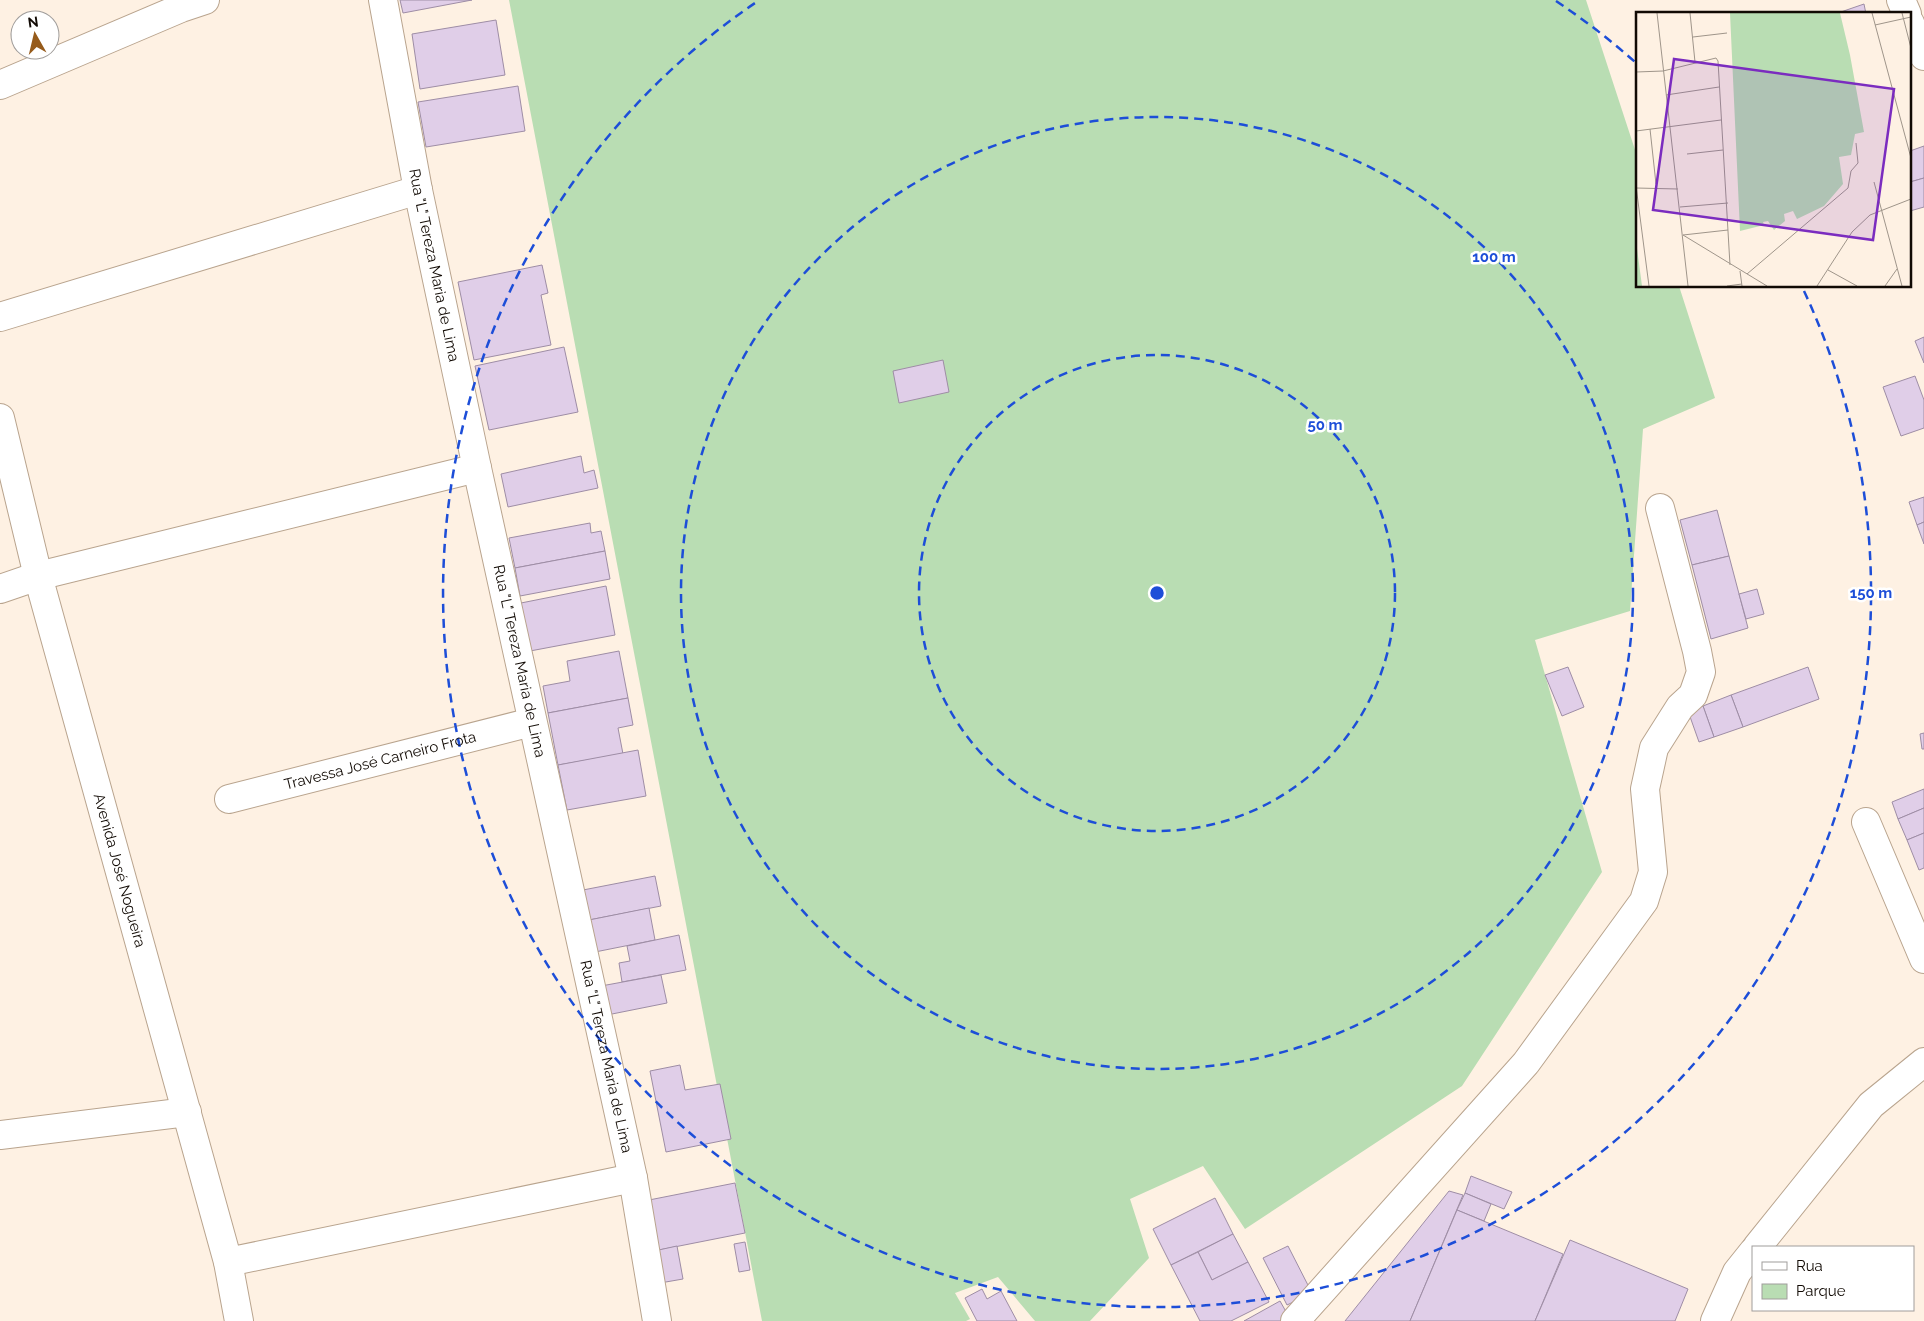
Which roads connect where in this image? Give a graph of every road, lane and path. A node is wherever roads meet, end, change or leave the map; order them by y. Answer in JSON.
{"nodes":[{"id":1,"x":382,"y":0,"type":"edge"},
{"id":2,"x":1901,"y":0,"type":"edge"},
{"id":3,"x":189,"y":3,"type":"edge"},
{"id":4,"x":1906,"y":12,"type":"edge"},
{"id":5,"x":1912,"y":27,"type":"edge"},
{"id":6,"x":1924,"y":56,"type":"edge"},
{"id":7,"x":0,"y":85,"type":"edge"},
{"id":8,"x":418,"y":190,"type":"junction"},
{"id":9,"x":0,"y":317,"type":"edge"},
{"id":10,"x":0,"y":418,"type":"edge"},
{"id":11,"x":476,"y":468,"type":"junction"},
{"id":12,"x":1660,"y":508,"type":"dead end"},
{"id":13,"x":38,"y":576,"type":"junction"},
{"id":14,"x":0,"y":589,"type":"edge"},
{"id":15,"x":532,"y":722,"type":"junction"},
{"id":16,"x":229,"y":799,"type":"dead end"},
{"id":17,"x":1866,"y":822,"type":"dead end"},
{"id":18,"x":1924,"y":960,"type":"edge"},
{"id":19,"x":1924,"y":1062,"type":"edge"},
{"id":20,"x":187,"y":1112,"type":"junction"},
{"id":21,"x":0,"y":1135,"type":"edge"},
{"id":22,"x":633,"y":1178,"type":"junction"},
{"id":23,"x":1758,"y":1246,"type":"edge"},
{"id":24,"x":1752,"y":1253,"type":"edge"},
{"id":25,"x":228,"y":1262,"type":"junction"},
{"id":26,"x":239,"y":1321,"type":"edge"},
{"id":27,"x":657,"y":1321,"type":"edge"},
{"id":28,"x":1295,"y":1321,"type":"edge"},
{"id":29,"x":1715,"y":1321,"type":"edge"}],
"edges":[{"from":1,"to":8,"type":"street","name":"Rua \"L\" Tereza Maria de Lima"},
{"from":2,"to":4,"type":"street"},
{"from":3,"to":7,"type":"street"},
{"from":5,"to":6,"type":"street"},
{"from":8,"to":9,"type":"street"},
{"from":8,"to":11,"type":"street","name":"Rua \"L\" Tereza Maria de Lima"},
{"from":10,"to":13,"type":"street","name":"Avenida José Nogueira"},
{"from":11,"to":13,"type":"street"},
{"from":11,"to":15,"type":"street","name":"Rua \"L\" Tereza Maria de Lima"},
{"from":12,"to":28,"type":"street"},
{"from":13,"to":14,"type":"street"},
{"from":13,"to":20,"type":"street","name":"Avenida José Nogueira"},
{"from":15,"to":16,"type":"street","name":"Travessa José Carneiro Frota"},
{"from":15,"to":22,"type":"street","name":"Rua \"L\" Tereza Maria de Lima"},
{"from":17,"to":18,"type":"street"},
{"from":19,"to":23,"type":"street"},
{"from":20,"to":21,"type":"street"},
{"from":20,"to":25,"type":"street","name":"Avenida José Nogueira"},
{"from":22,"to":25,"type":"street"},
{"from":22,"to":27,"type":"street","name":"Rua \"L\" Tereza Maria de Lima"},
{"from":24,"to":29,"type":"street"},
{"from":25,"to":26,"type":"street","name":"Avenida José Nogueira"}]}
